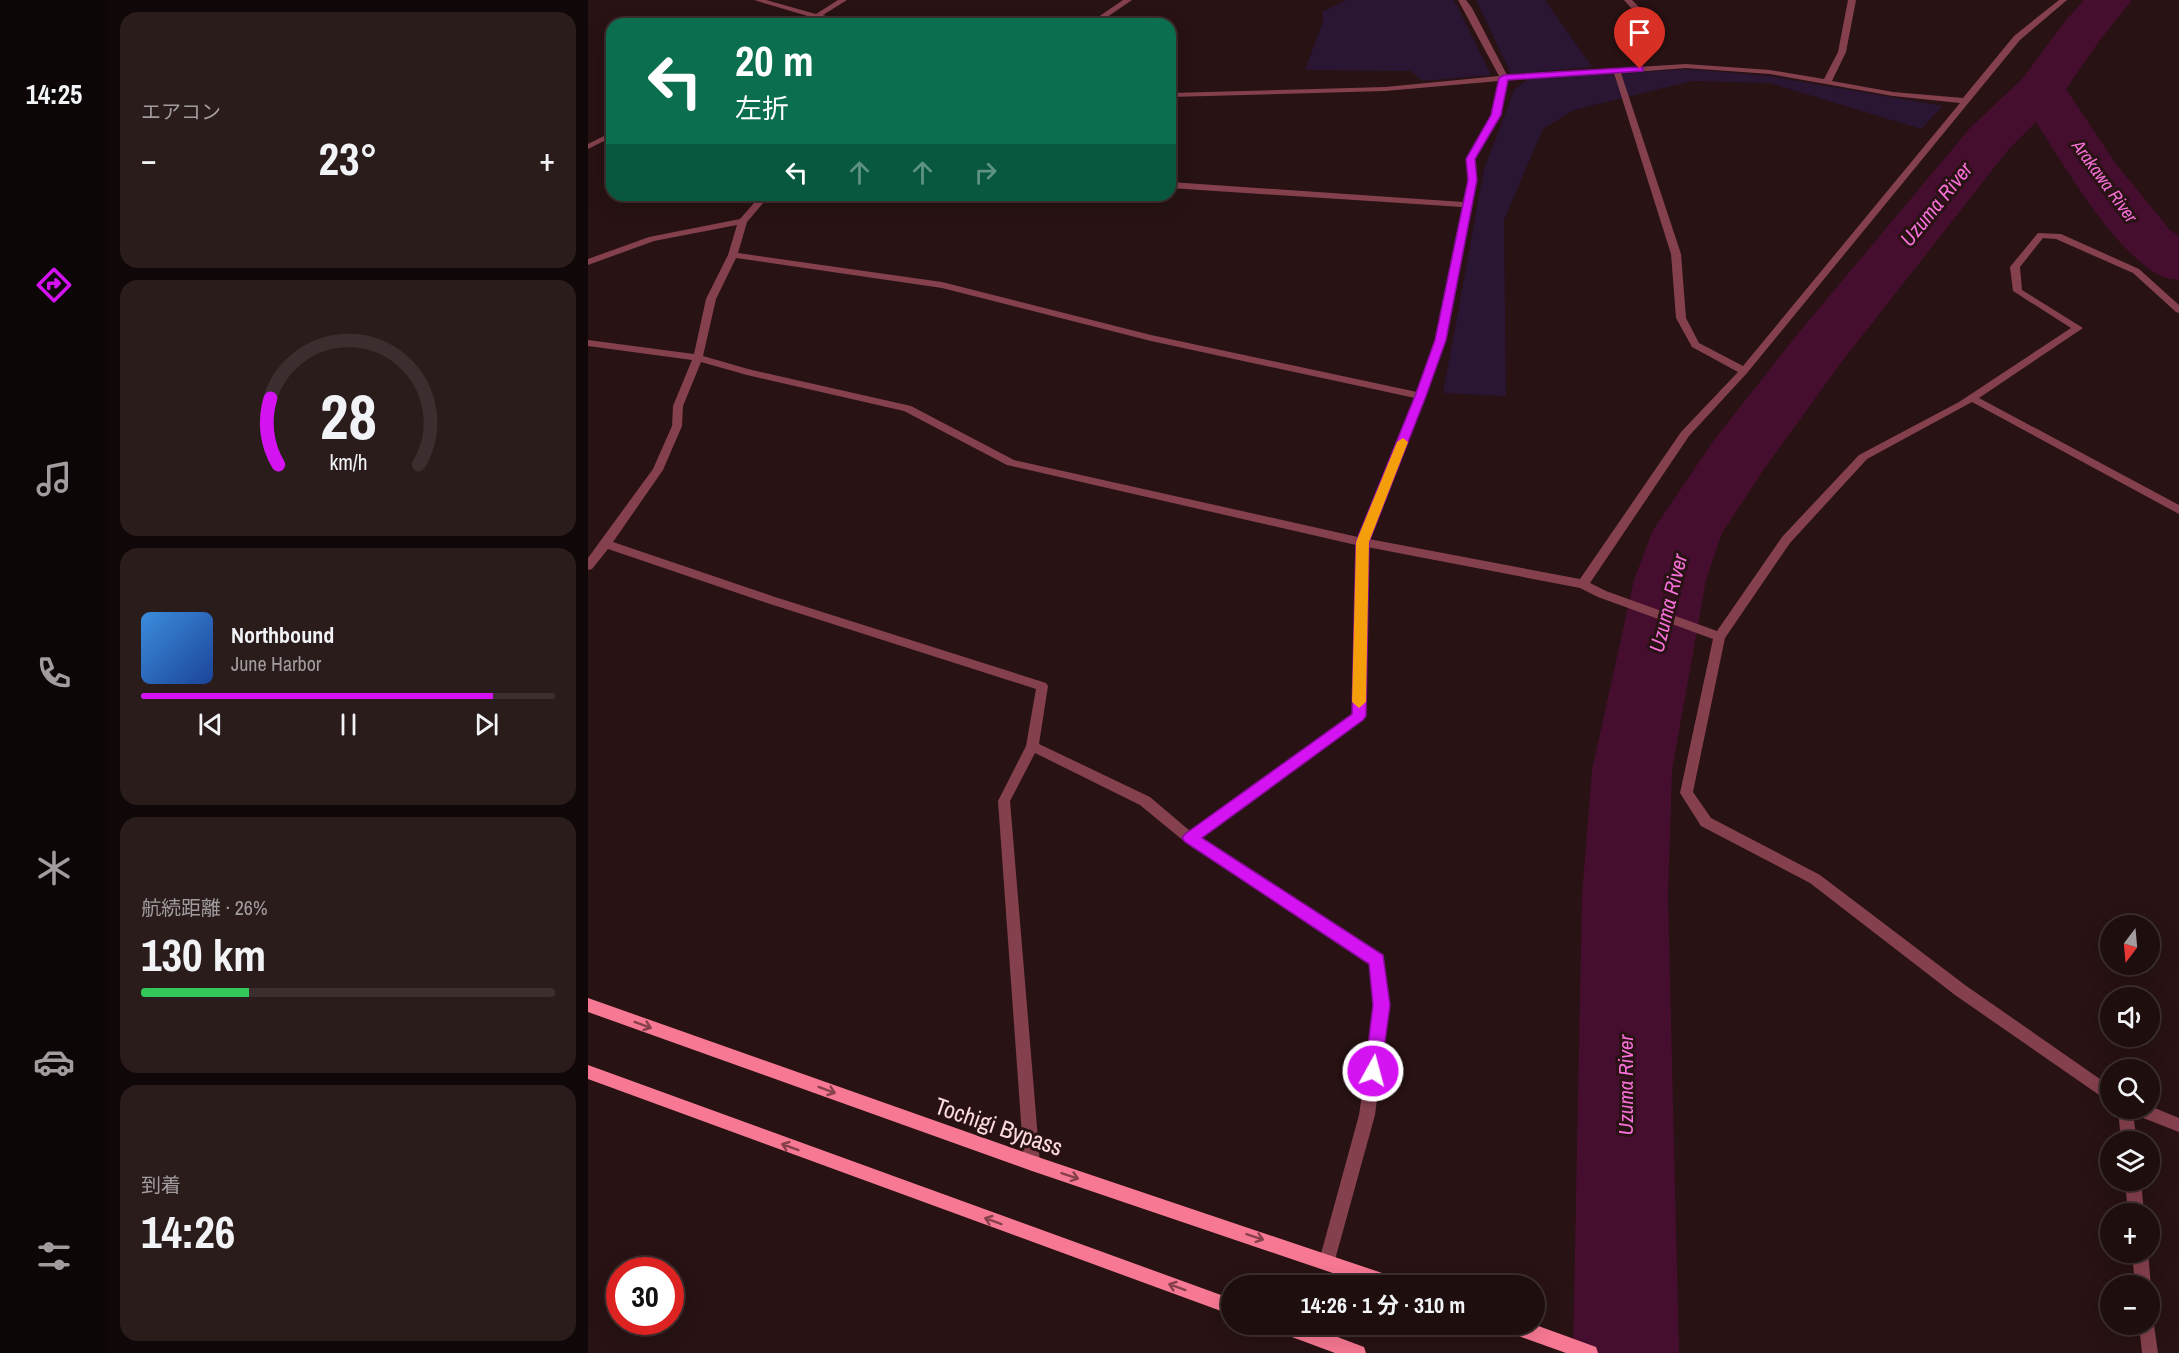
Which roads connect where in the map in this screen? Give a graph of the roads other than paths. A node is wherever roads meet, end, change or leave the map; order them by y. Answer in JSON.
{"nodes":[{"id":1,"x":758,"y":0,"type":"edge"},
{"id":2,"x":843,"y":0,"type":"edge"},
{"id":3,"x":1128,"y":0,"type":"edge"},
{"id":4,"x":1462,"y":0,"type":"edge"},
{"id":5,"x":1628,"y":0,"type":"edge"},
{"id":6,"x":1852,"y":0,"type":"edge"},
{"id":7,"x":2063,"y":0,"type":"edge"},
{"id":8,"x":1636,"y":8,"type":"dead end"},
{"id":9,"x":818,"y":16,"type":"junction"},
{"id":10,"x":814,"y":18,"type":"edge"},
{"id":11,"x":825,"y":18,"type":"edge"},
{"id":12,"x":1101,"y":18,"type":"edge"},
{"id":13,"x":1617,"y":71,"type":"junction"},
{"id":14,"x":1504,"y":78,"type":"junction"},
{"id":15,"x":1827,"y":82,"type":"junction"},
{"id":16,"x":1176,"y":95,"type":"edge"},
{"id":17,"x":1965,"y":101,"type":"junction"},
{"id":18,"x":606,"y":137,"type":"edge"},
{"id":19,"x":588,"y":147,"type":"edge"},
{"id":20,"x":1176,"y":185,"type":"edge"},
{"id":21,"x":761,"y":201,"type":"edge"},
{"id":22,"x":1467,"y":205,"type":"junction"},
{"id":23,"x":743,"y":221,"type":"junction"},
{"id":24,"x":733,"y":255,"type":"junction"},
{"id":25,"x":588,"y":262,"type":"edge"},
{"id":26,"x":2179,"y":310,"type":"edge"},
{"id":27,"x":588,"y":343,"type":"edge"},
{"id":28,"x":698,"y":358,"type":"junction"},
{"id":29,"x":1744,"y":371,"type":"junction"},
{"id":30,"x":1421,"y":396,"type":"junction"},
{"id":31,"x":1972,"y":398,"type":"junction"},
{"id":32,"x":2179,"y":510,"type":"edge"},
{"id":33,"x":1362,"y":542,"type":"junction"},
{"id":34,"x":606,"y":544,"type":"junction"},
{"id":35,"x":588,"y":566,"type":"edge"},
{"id":36,"x":1583,"y":584,"type":"junction"},
{"id":37,"x":1719,"y":637,"type":"junction"},
{"id":38,"x":1032,"y":746,"type":"junction"},
{"id":39,"x":1190,"y":838,"type":"junction"},
{"id":40,"x":588,"y":1005,"type":"edge"},
{"id":41,"x":588,"y":1072,"type":"edge"},
{"id":42,"x":2100,"y":1087,"type":"edge"},
{"id":43,"x":2160,"y":1117,"type":"edge"},
{"id":44,"x":2179,"y":1125,"type":"edge"},
{"id":45,"x":1032,"y":1163,"type":"junction"},
{"id":46,"x":1327,"y":1261,"type":"junction"},
{"id":47,"x":1366,"y":1275,"type":"edge"},
{"id":48,"x":1221,"y":1303,"type":"edge"},
{"id":49,"x":1309,"y":1335,"type":"edge"},
{"id":50,"x":1539,"y":1335,"type":"edge"},
{"id":51,"x":2148,"y":1335,"type":"edge"},
{"id":52,"x":1358,"y":1353,"type":"edge"},
{"id":53,"x":1590,"y":1353,"type":"edge"},
{"id":54,"x":2150,"y":1353,"type":"edge"}],
"edges":[{"from":1,"to":9,"type":"street"},
{"from":2,"to":9,"type":"street"},
{"from":3,"to":12,"type":"street"},
{"from":4,"to":14,"type":"street"},
{"from":5,"to":8,"type":"street"},
{"from":6,"to":15,"type":"street"},
{"from":7,"to":17,"type":"street"},
{"from":9,"to":10,"type":"street"},
{"from":9,"to":11,"type":"street"},
{"from":13,"to":14,"type":"street"},
{"from":13,"to":15,"type":"street"},
{"from":13,"to":29,"type":"street"},
{"from":14,"to":16,"type":"street"},
{"from":14,"to":22,"type":"street"},
{"from":15,"to":17,"type":"street"},
{"from":17,"to":29,"type":"street"},
{"from":18,"to":19,"type":"street"},
{"from":20,"to":22,"type":"street"},
{"from":21,"to":23,"type":"street"},
{"from":22,"to":30,"type":"street"},
{"from":23,"to":24,"type":"street"},
{"from":23,"to":25,"type":"street"},
{"from":24,"to":28,"type":"street"},
{"from":24,"to":30,"type":"street"},
{"from":26,"to":31,"type":"street"},
{"from":27,"to":28,"type":"street"},
{"from":28,"to":33,"type":"street"},
{"from":28,"to":34,"type":"street"},
{"from":29,"to":36,"type":"street"},
{"from":30,"to":33,"type":"street"},
{"from":31,"to":32,"type":"street"},
{"from":31,"to":37,"type":"street"},
{"from":33,"to":36,"type":"street"},
{"from":33,"to":39,"type":"street"},
{"from":34,"to":35,"type":"street"},
{"from":34,"to":38,"type":"street"},
{"from":36,"to":37,"type":"street"},
{"from":37,"to":42,"type":"street"},
{"from":38,"to":39,"type":"street"},
{"from":38,"to":45,"type":"street"},
{"from":39,"to":46,"type":"street"},
{"from":40,"to":45,"type":"main road","name":"Tochigi Bypass","one_way":true},
{"from":48,"to":41,"type":"main road","one_way":true},
{"from":43,"to":44,"type":"street"},
{"from":45,"to":46,"type":"main road","name":"Tochigi Bypass","one_way":true},
{"from":46,"to":47,"type":"main road","name":"Tochigi Bypass"},
{"from":49,"to":52,"type":"main road"},
{"from":50,"to":53,"type":"main road"},
{"from":51,"to":54,"type":"street"}]}
